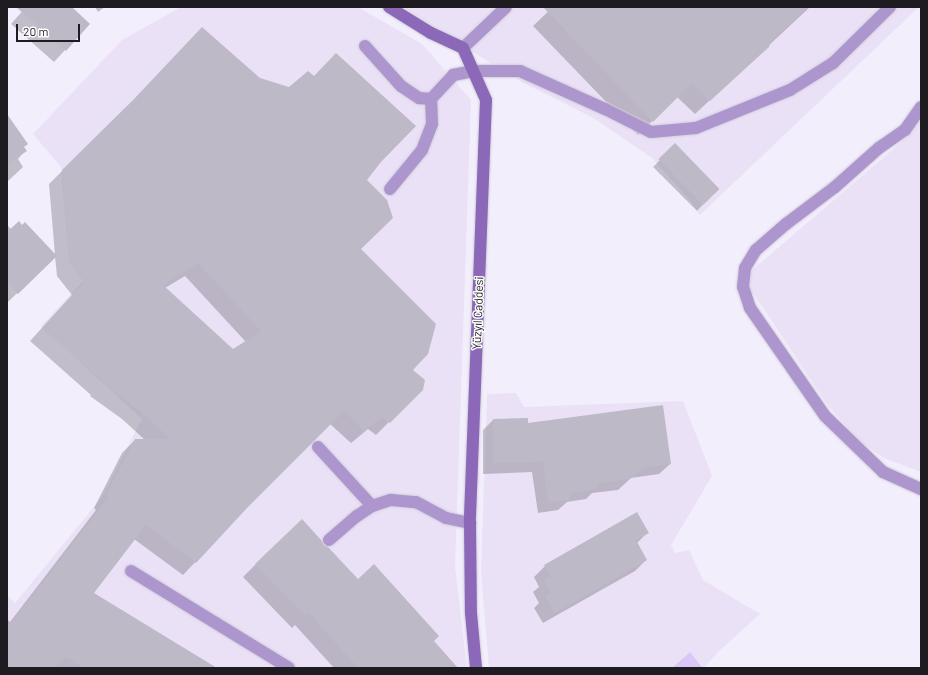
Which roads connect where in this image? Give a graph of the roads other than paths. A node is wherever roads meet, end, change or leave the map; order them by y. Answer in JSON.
{"nodes":[{"id":1,"x":389,"y":7,"type":"edge"},
{"id":2,"x":506,"y":7,"type":"edge"},
{"id":3,"x":890,"y":7,"type":"edge"},
{"id":4,"x":365,"y":46,"type":"dead end"},
{"id":5,"x":463,"y":48,"type":"junction"},
{"id":6,"x":474,"y":71,"type":"junction"},
{"id":7,"x":431,"y":99,"type":"junction"},
{"id":8,"x":921,"y":107,"type":"edge"},
{"id":9,"x":390,"y":189,"type":"dead end"},
{"id":10,"x":318,"y":447,"type":"dead end"},
{"id":11,"x":921,"y":489,"type":"edge"},
{"id":12,"x":372,"y":506,"type":"junction"},
{"id":13,"x":470,"y":523,"type":"junction"},
{"id":14,"x":329,"y":540,"type":"dead end"},
{"id":15,"x":131,"y":571,"type":"dead end"},
{"id":16,"x":289,"y":668,"type":"edge"},
{"id":17,"x":476,"y":668,"type":"edge"}],
"edges":[{"from":1,"to":5,"type":"street"},
{"from":2,"to":5,"type":"street"},
{"from":3,"to":6,"type":"street"},
{"from":4,"to":7,"type":"street"},
{"from":5,"to":6,"type":"street","name":"Yüzyıl Caddesi"},
{"from":6,"to":7,"type":"street"},
{"from":6,"to":13,"type":"street","name":"Yüzyıl Caddesi"},
{"from":7,"to":9,"type":"street"},
{"from":8,"to":11,"type":"street"},
{"from":10,"to":12,"type":"street"},
{"from":12,"to":13,"type":"street"},
{"from":12,"to":14,"type":"street"},
{"from":13,"to":17,"type":"street","name":"Yüzyıl Caddesi"},
{"from":15,"to":16,"type":"street"}]}
